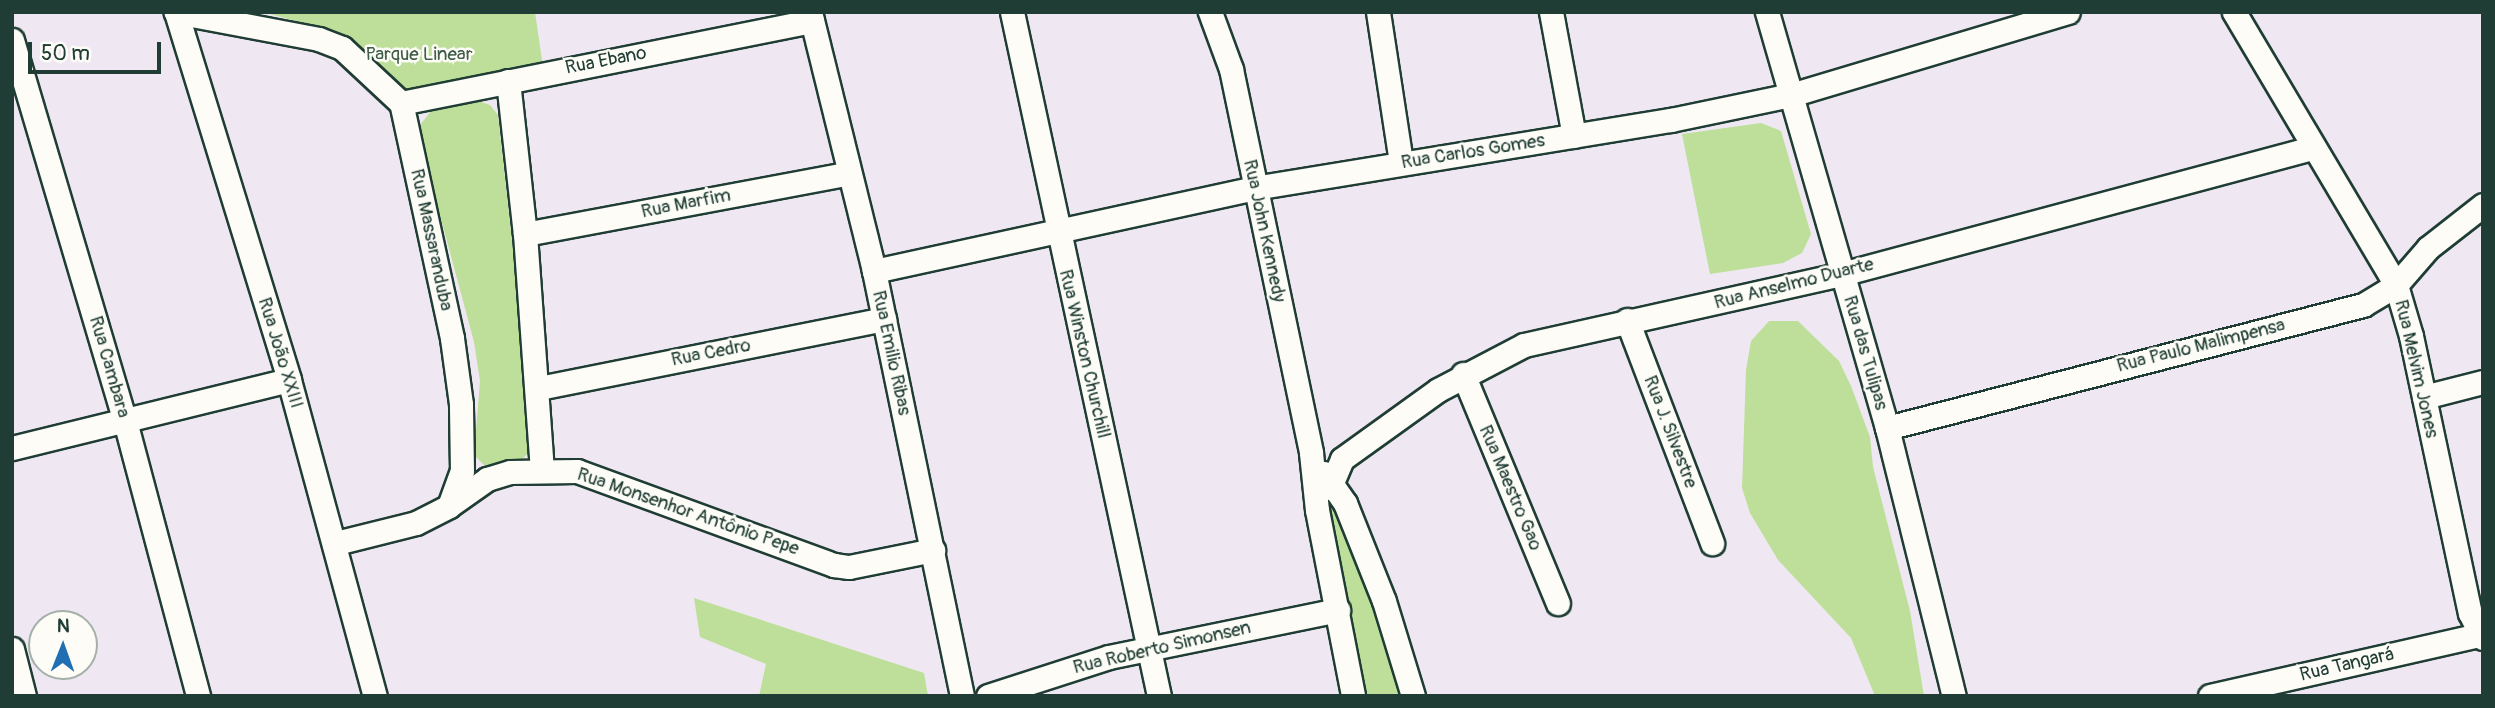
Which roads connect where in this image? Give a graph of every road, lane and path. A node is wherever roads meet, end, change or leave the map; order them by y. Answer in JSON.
{"nodes":[{"id":1,"x":176,"y":12,"type":"edge"},
{"id":2,"x":1012,"y":12,"type":"edge"},
{"id":3,"x":1210,"y":12,"type":"edge"},
{"id":4,"x":1378,"y":12,"type":"edge"},
{"id":5,"x":1551,"y":12,"type":"edge"},
{"id":6,"x":1767,"y":12,"type":"edge"},
{"id":7,"x":2068,"y":12,"type":"edge"},
{"id":8,"x":2234,"y":12,"type":"edge"},
{"id":9,"x":2033,"y":16,"type":"edge"},
{"id":10,"x":811,"y":17,"type":"edge"},
{"id":11,"x":12,"y":40,"type":"edge"},
{"id":12,"x":508,"y":81,"type":"junction"},
{"id":13,"x":1791,"y":95,"type":"junction"},
{"id":14,"x":401,"y":103,"type":"junction"},
{"id":15,"x":1574,"y":136,"type":"junction"},
{"id":16,"x":2313,"y":148,"type":"junction"},
{"id":17,"x":1401,"y":163,"type":"junction"},
{"id":18,"x":847,"y":174,"type":"junction"},
{"id":19,"x":1254,"y":188,"type":"junction"},
{"id":20,"x":2483,"y":205,"type":"edge"},
{"id":21,"x":1057,"y":231,"type":"junction"},
{"id":22,"x":525,"y":234,"type":"junction"},
{"id":23,"x":874,"y":271,"type":"junction"},
{"id":24,"x":1842,"y":274,"type":"junction"},
{"id":25,"x":2396,"y":285,"type":"junction"},
{"id":26,"x":884,"y":319,"type":"junction"},
{"id":27,"x":1628,"y":320,"type":"junction"},
{"id":28,"x":1463,"y":374,"type":"junction"},
{"id":29,"x":289,"y":380,"type":"junction"},
{"id":30,"x":2483,"y":382,"type":"edge"},
{"id":31,"x":539,"y":388,"type":"junction"},
{"id":32,"x":2424,"y":397,"type":"junction"},
{"id":33,"x":125,"y":421,"type":"junction"},
{"id":34,"x":1887,"y":428,"type":"junction"},
{"id":35,"x":12,"y":448,"type":"edge"},
{"id":36,"x":542,"y":469,"type":"junction"},
{"id":37,"x":1324,"y":489,"type":"junction"},
{"id":38,"x":449,"y":506,"type":"junction"},
{"id":39,"x":336,"y":543,"type":"junction"},
{"id":40,"x":1712,"y":543,"type":"dead end"},
{"id":41,"x":933,"y":550,"type":"junction"},
{"id":42,"x":1558,"y":603,"type":"dead end"},
{"id":43,"x":1338,"y":610,"type":"junction"},
{"id":44,"x":2482,"y":636,"type":"edge"},
{"id":45,"x":1150,"y":648,"type":"junction"},
{"id":46,"x":12,"y":649,"type":"edge"},
{"id":47,"x":24,"y":696,"type":"edge"},
{"id":48,"x":198,"y":696,"type":"edge"},
{"id":49,"x":374,"y":696,"type":"edge"},
{"id":50,"x":962,"y":696,"type":"edge"},
{"id":51,"x":988,"y":696,"type":"edge"},
{"id":52,"x":1159,"y":696,"type":"edge"},
{"id":53,"x":1353,"y":696,"type":"edge"},
{"id":54,"x":1413,"y":696,"type":"edge"},
{"id":55,"x":1954,"y":696,"type":"edge"},
{"id":56,"x":2210,"y":696,"type":"edge"}],
"edges":[{"from":1,"to":14,"type":"street"},
{"from":1,"to":29,"type":"street","name":"Rua João XXIII"},
{"from":2,"to":21,"type":"street","name":"Rua Winston Churchill"},
{"from":3,"to":19,"type":"street","name":"Rua John Kennedy"},
{"from":4,"to":17,"type":"street"},
{"from":5,"to":15,"type":"street"},
{"from":6,"to":13,"type":"street","name":"Rua das Tulipas"},
{"from":7,"to":9,"type":"street","name":"Rua Carlos Gomes"},
{"from":8,"to":16,"type":"street","name":"Rua Melvim Jones"},
{"from":9,"to":13,"type":"street","name":"Rua Carlos Gomes"},
{"from":10,"to":12,"type":"street","name":"Rua Ebano"},
{"from":10,"to":18,"type":"street","name":"Rua Emilio Ribas"},
{"from":11,"to":33,"type":"street","name":"Rua Cambara"},
{"from":12,"to":14,"type":"street","name":"Rua Ebano"},
{"from":12,"to":22,"type":"street"},
{"from":13,"to":15,"type":"street","name":"Rua Carlos Gomes"},
{"from":13,"to":24,"type":"street","name":"Rua das Tulipas"},
{"from":14,"to":38,"type":"street","name":"Rua Massaranduba"},
{"from":15,"to":17,"type":"street","name":"Rua Carlos Gomes"},
{"from":16,"to":24,"type":"street","name":"Rua Anselmo Duarte"},
{"from":16,"to":25,"type":"street","name":"Rua Melvim Jones"},
{"from":17,"to":19,"type":"street","name":"Rua Carlos Gomes"},
{"from":18,"to":22,"type":"street","name":"Rua Marfim"},
{"from":18,"to":23,"type":"street","name":"Rua Emilio Ribas"},
{"from":19,"to":21,"type":"street","name":"Rua Carlos Gomes"},
{"from":19,"to":37,"type":"street","name":"Rua John Kennedy"},
{"from":20,"to":25,"type":"street","name":"Rua Paulo Malimpensa"},
{"from":21,"to":23,"type":"street","name":"Rua Carlos Gomes"},
{"from":21,"to":45,"type":"street","name":"Rua Winston Churchill"},
{"from":22,"to":31,"type":"street"},
{"from":23,"to":26,"type":"street","name":"Rua Emilio Ribas"},
{"from":24,"to":27,"type":"street","name":"Rua Anselmo Duarte"},
{"from":24,"to":34,"type":"street","name":"Rua das Tulipas"},
{"from":25,"to":32,"type":"street","name":"Rua Melvim Jones"},
{"from":25,"to":34,"type":"street","name":"Rua Paulo Malimpensa"},
{"from":26,"to":31,"type":"street","name":"Rua Cedro"},
{"from":26,"to":41,"type":"street","name":"Rua Emilio Ribas"},
{"from":27,"to":28,"type":"street","name":"Rua Anselmo Duarte"},
{"from":27,"to":40,"type":"street","name":"Rua J. Silvestre"},
{"from":28,"to":37,"type":"street","name":"Rua Anselmo Duarte"},
{"from":28,"to":42,"type":"street","name":"Rua Maestro Gao"},
{"from":29,"to":33,"type":"street"},
{"from":29,"to":39,"type":"street","name":"Rua João XXIII"},
{"from":30,"to":32,"type":"street"},
{"from":31,"to":36,"type":"street"},
{"from":32,"to":44,"type":"street","name":"Rua Melvim Jones"},
{"from":33,"to":35,"type":"street"},
{"from":33,"to":48,"type":"street","name":"Rua Cambara"},
{"from":34,"to":55,"type":"street","name":"Rua das Tulipas"},
{"from":36,"to":38,"type":"street","name":"Rua Monsenhor Antônio Pepe"},
{"from":36,"to":41,"type":"street","name":"Rua Monsenhor Antônio Pepe"},
{"from":37,"to":43,"type":"street","name":"Rua John Kennedy"},
{"from":37,"to":54,"type":"street","name":"Rua John Kennedy"},
{"from":38,"to":39,"type":"street"},
{"from":39,"to":49,"type":"street","name":"Rua João XXIII"},
{"from":41,"to":50,"type":"street","name":"Rua Emilio Ribas"},
{"from":43,"to":45,"type":"street","name":"Rua Roberto Simonsen"},
{"from":43,"to":53,"type":"street","name":"Rua John Kennedy"},
{"from":44,"to":56,"type":"street","name":"Rua Tangará"},
{"from":45,"to":51,"type":"street","name":"Rua Roberto Simonsen"},
{"from":45,"to":52,"type":"street","name":"Rua Winston Churchill"},
{"from":46,"to":47,"type":"street"}]}
